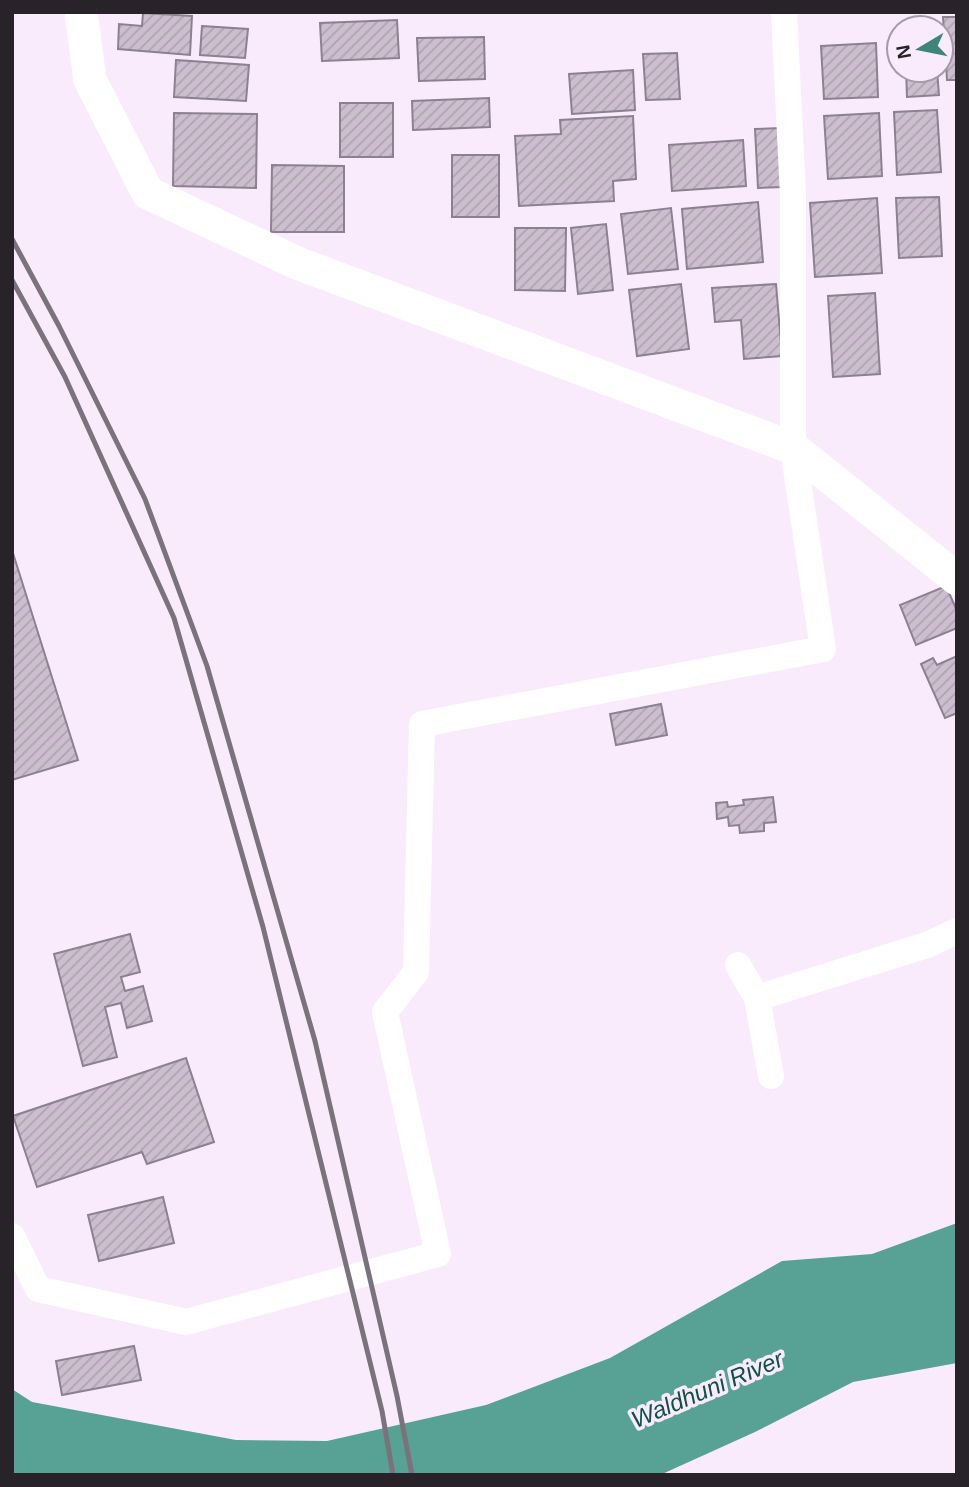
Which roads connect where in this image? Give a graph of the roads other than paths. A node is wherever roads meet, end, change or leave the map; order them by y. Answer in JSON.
{"nodes":[{"id":1,"x":81,"y":12,"type":"edge"},
{"id":2,"x":785,"y":12,"type":"edge"},
{"id":3,"x":793,"y":448,"type":"junction"},
{"id":4,"x":957,"y":579,"type":"edge"},
{"id":5,"x":957,"y":931,"type":"edge"},
{"id":6,"x":738,"y":965,"type":"dead end"},
{"id":7,"x":757,"y":998,"type":"junction"},
{"id":8,"x":771,"y":1076,"type":"dead end"},
{"id":9,"x":12,"y":1236,"type":"edge"}],
"edges":[{"from":1,"to":3,"type":"street"},
{"from":2,"to":3,"type":"street"},
{"from":3,"to":4,"type":"street"},
{"from":3,"to":9,"type":"street"},
{"from":5,"to":7,"type":"street"},
{"from":6,"to":7,"type":"street"},
{"from":7,"to":8,"type":"street"}]}
